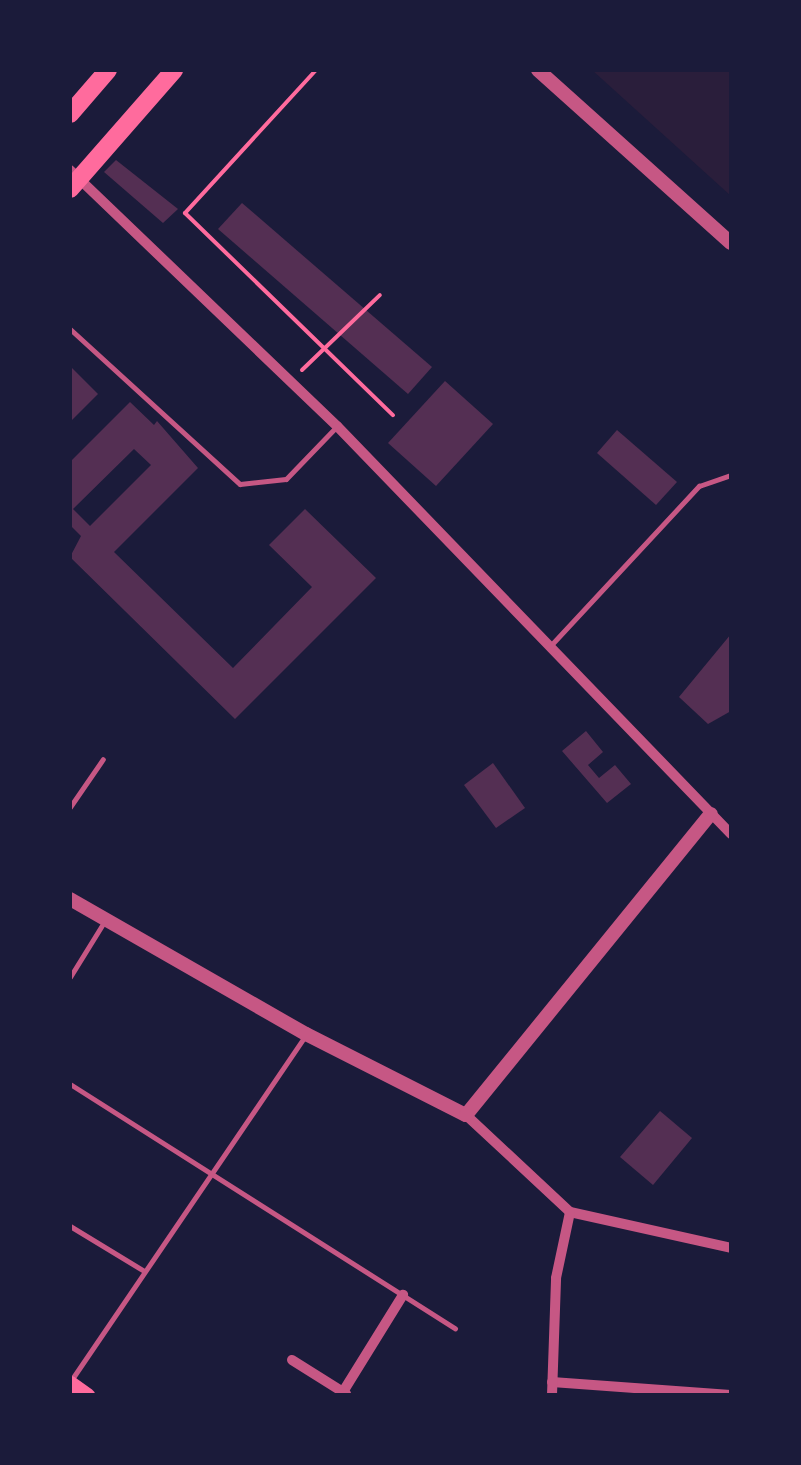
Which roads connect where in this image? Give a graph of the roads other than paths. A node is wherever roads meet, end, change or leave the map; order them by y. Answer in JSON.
{"nodes":[{"id":1,"x":108,"y":70,"type":"edge"},
{"id":2,"x":174,"y":70,"type":"edge"},
{"id":3,"x":538,"y":70,"type":"edge"},
{"id":4,"x":70,"y":114,"type":"edge"},
{"id":5,"x":73,"y":179,"type":"edge"},
{"id":6,"x":731,"y":243,"type":"edge"},
{"id":7,"x":70,"y":330,"type":"edge"},
{"id":8,"x":337,"y":426,"type":"junction"},
{"id":9,"x":731,"y":475,"type":"edge"},
{"id":10,"x":552,"y":644,"type":"junction"},
{"id":11,"x":103,"y":759,"type":"dead end"},
{"id":12,"x":70,"y":806,"type":"edge"},
{"id":13,"x":711,"y":814,"type":"junction"},
{"id":14,"x":731,"y":834,"type":"edge"},
{"id":15,"x":70,"y":899,"type":"edge"},
{"id":16,"x":105,"y":919,"type":"junction"},
{"id":17,"x":70,"y":977,"type":"edge"},
{"id":18,"x":306,"y":1034,"type":"junction"},
{"id":19,"x":70,"y":1084,"type":"edge"},
{"id":20,"x":466,"y":1115,"type":"junction"},
{"id":21,"x":210,"y":1177,"type":"junction"},
{"id":22,"x":570,"y":1212,"type":"junction"},
{"id":23,"x":70,"y":1226,"type":"edge"},
{"id":24,"x":731,"y":1248,"type":"edge"},
{"id":25,"x":144,"y":1271,"type":"junction"},
{"id":26,"x":403,"y":1295,"type":"junction"},
{"id":27,"x":455,"y":1328,"type":"dead end"},
{"id":28,"x":292,"y":1360,"type":"dead end"},
{"id":29,"x":70,"y":1382,"type":"edge"},
{"id":30,"x":552,"y":1389,"type":"edge"},
{"id":31,"x":344,"y":1394,"type":"edge"},
{"id":32,"x":87,"y":1395,"type":"edge"},
{"id":33,"x":731,"y":1395,"type":"edge"}],
"edges":[{"from":1,"to":4,"type":"main road"},
{"from":2,"to":5,"type":"main road"},
{"from":3,"to":6,"type":"street"},
{"from":5,"to":8,"type":"street"},
{"from":7,"to":8,"type":"lane"},
{"from":8,"to":10,"type":"street"},
{"from":9,"to":10,"type":"lane"},
{"from":10,"to":13,"type":"street"},
{"from":11,"to":12,"type":"lane"},
{"from":13,"to":14,"type":"street"},
{"from":13,"to":20,"type":"street"},
{"from":15,"to":16,"type":"street"},
{"from":16,"to":17,"type":"lane"},
{"from":16,"to":18,"type":"street"},
{"from":18,"to":20,"type":"street"},
{"from":18,"to":21,"type":"lane"},
{"from":19,"to":21,"type":"lane"},
{"from":20,"to":22,"type":"street"},
{"from":21,"to":25,"type":"lane"},
{"from":21,"to":26,"type":"lane"},
{"from":22,"to":24,"type":"street"},
{"from":22,"to":30,"type":"street"},
{"from":23,"to":25,"type":"lane"},
{"from":25,"to":29,"type":"lane"},
{"from":26,"to":27,"type":"lane"},
{"from":26,"to":31,"type":"street"},
{"from":28,"to":31,"type":"street"},
{"from":29,"to":32,"type":"main road"},
{"from":30,"to":33,"type":"street"}]}
